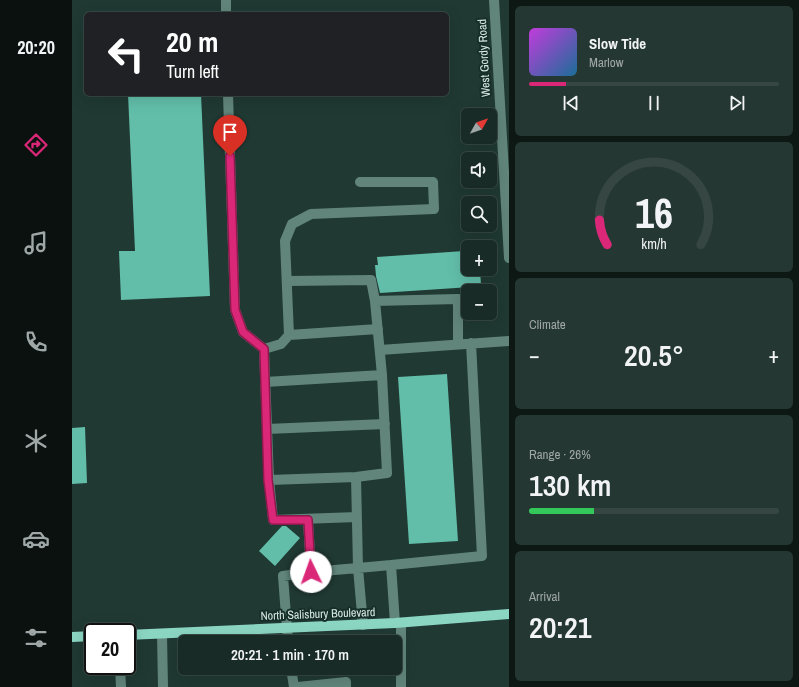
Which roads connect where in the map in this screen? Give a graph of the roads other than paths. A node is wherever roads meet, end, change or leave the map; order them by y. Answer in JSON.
{"nodes":[{"id":1,"x":226,"y":0,"type":"edge"},
{"id":2,"x":494,"y":0,"type":"edge"},
{"id":3,"x":226,"y":12,"type":"edge"},
{"id":4,"x":228,"y":96,"type":"edge"},
{"id":5,"x":505,"y":129,"type":"edge"},
{"id":6,"x":360,"y":182,"type":"dead end"},
{"id":7,"x":509,"y":258,"type":"edge"},
{"id":8,"x":287,"y":281,"type":"junction"},
{"id":9,"x":376,"y":301,"type":"junction"},
{"id":10,"x":378,"y":329,"type":"junction"},
{"id":11,"x":289,"y":335,"type":"junction"},
{"id":12,"x":509,"y":341,"type":"edge"},
{"id":13,"x":471,"y":343,"type":"junction"},
{"id":14,"x":458,"y":344,"type":"junction"},
{"id":15,"x":264,"y":349,"type":"junction"},
{"id":16,"x":380,"y":350,"type":"junction"},
{"id":17,"x":382,"y":376,"type":"junction"},
{"id":18,"x":265,"y":382,"type":"junction"},
{"id":19,"x":386,"y":424,"type":"junction"},
{"id":20,"x":267,"y":430,"type":"junction"},
{"id":21,"x":356,"y":477,"type":"junction"},
{"id":22,"x":268,"y":480,"type":"junction"},
{"id":23,"x":357,"y":517,"type":"junction"},
{"id":24,"x":308,"y":520,"type":"junction"},
{"id":25,"x":391,"y":565,"type":"junction"},
{"id":26,"x":358,"y":568,"type":"junction"},
{"id":27,"x":311,"y":572,"type":"junction"},
{"id":28,"x":509,"y":614,"type":"edge"},
{"id":29,"x":398,"y":623,"type":"junction"},
{"id":30,"x":363,"y":625,"type":"junction"},
{"id":31,"x":286,"y":628,"type":"junction"},
{"id":32,"x":162,"y":634,"type":"junction"},
{"id":33,"x":136,"y":635,"type":"edge"},
{"id":34,"x":287,"y":635,"type":"edge"},
{"id":35,"x":84,"y":636,"type":"edge"},
{"id":36,"x":72,"y":637,"type":"edge"},
{"id":37,"x":120,"y":675,"type":"edge"},
{"id":38,"x":292,"y":675,"type":"edge"},
{"id":39,"x":121,"y":687,"type":"edge"},
{"id":40,"x":163,"y":687,"type":"edge"},
{"id":41,"x":294,"y":687,"type":"edge"},
{"id":42,"x":298,"y":687,"type":"edge"},
{"id":43,"x":346,"y":687,"type":"edge"},
{"id":44,"x":401,"y":687,"type":"edge"}],
"edges":[{"from":1,"to":3,"type":"street"},
{"from":2,"to":5,"type":"street","name":"West Gordy Road"},
{"from":4,"to":15,"type":"street"},
{"from":5,"to":7,"type":"street","name":"West Gordy Road"},
{"from":6,"to":8,"type":"street"},
{"from":8,"to":9,"type":"street"},
{"from":8,"to":11,"type":"street"},
{"from":9,"to":10,"type":"street"},
{"from":9,"to":14,"type":"street"},
{"from":10,"to":11,"type":"street"},
{"from":10,"to":16,"type":"street"},
{"from":11,"to":15,"type":"street"},
{"from":12,"to":13,"type":"street"},
{"from":13,"to":14,"type":"street"},
{"from":13,"to":25,"type":"street"},
{"from":14,"to":16,"type":"street"},
{"from":15,"to":18,"type":"street"},
{"from":16,"to":17,"type":"street"},
{"from":17,"to":18,"type":"street"},
{"from":17,"to":19,"type":"street"},
{"from":18,"to":20,"type":"street"},
{"from":19,"to":20,"type":"street"},
{"from":19,"to":21,"type":"street"},
{"from":20,"to":22,"type":"street"},
{"from":21,"to":22,"type":"street"},
{"from":21,"to":23,"type":"street"},
{"from":22,"to":24,"type":"street"},
{"from":23,"to":24,"type":"street"},
{"from":23,"to":26,"type":"street"},
{"from":24,"to":27,"type":"street"},
{"from":25,"to":26,"type":"street"},
{"from":25,"to":29,"type":"street"},
{"from":26,"to":27,"type":"street"},
{"from":26,"to":30,"type":"street"},
{"from":27,"to":31,"type":"street"},
{"from":28,"to":29,"type":"main road","name":"North Salisbury Boulevard"},
{"from":29,"to":30,"type":"main road","name":"North Salisbury Boulevard"},
{"from":29,"to":44,"type":"street"},
{"from":30,"to":31,"type":"main road","name":"North Salisbury Boulevard"},
{"from":31,"to":32,"type":"main road","name":"North Salisbury Boulevard"},
{"from":31,"to":34,"type":"street"},
{"from":32,"to":33,"type":"main road","name":"North Salisbury Boulevard"},
{"from":32,"to":40,"type":"street"},
{"from":35,"to":36,"type":"main road"},
{"from":37,"to":39,"type":"street"},
{"from":38,"to":41,"type":"street"},
{"from":42,"to":43,"type":"street"}]}
